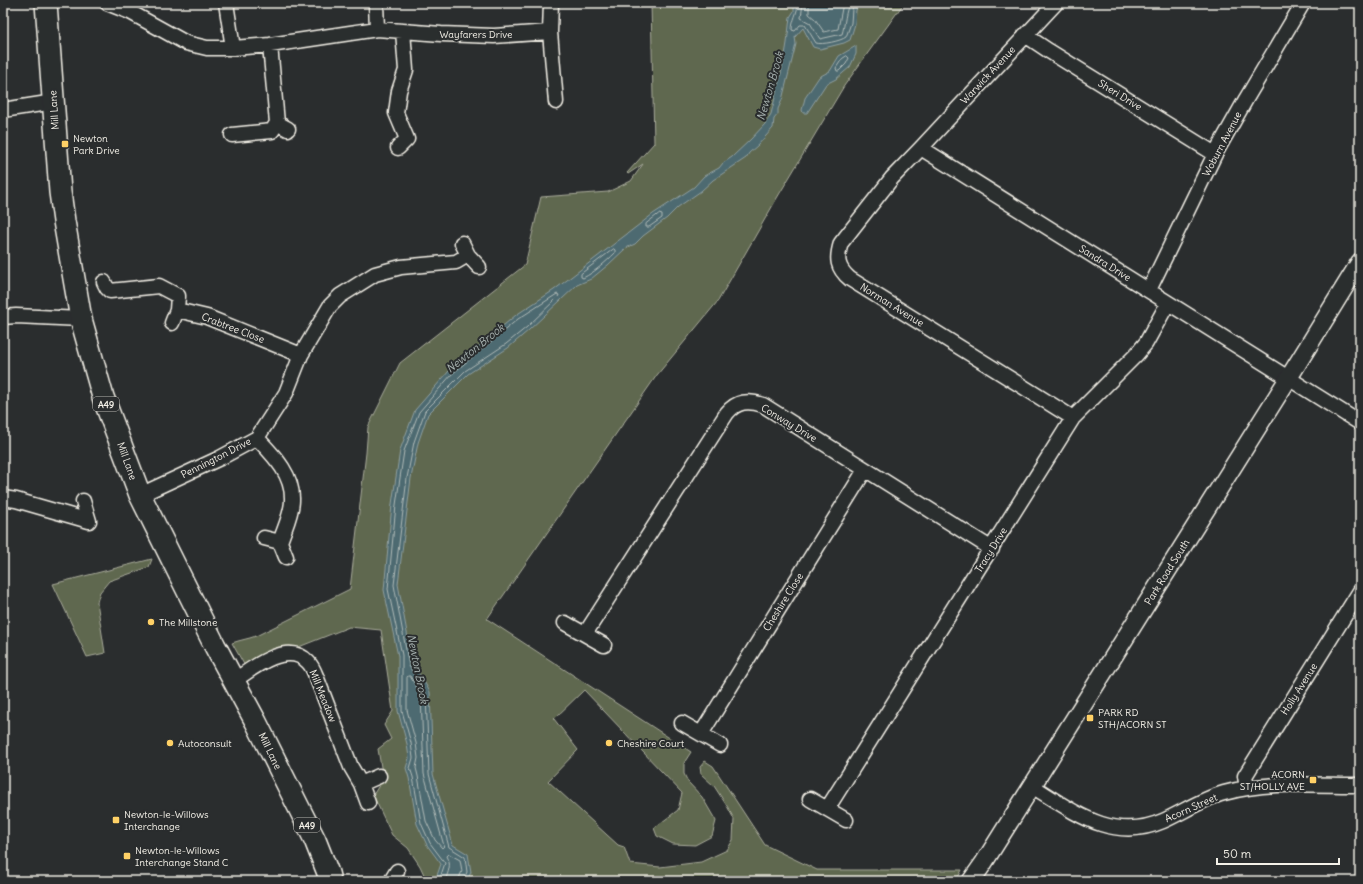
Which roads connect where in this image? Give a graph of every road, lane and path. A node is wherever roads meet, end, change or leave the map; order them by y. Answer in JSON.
{"nodes":[{"id":1,"x":46,"y":3,"type":"edge"},
{"id":2,"x":107,"y":3,"type":"edge"},
{"id":3,"x":226,"y":3,"type":"edge"},
{"id":4,"x":376,"y":3,"type":"edge"},
{"id":5,"x":551,"y":3,"type":"edge"},
{"id":6,"x":1056,"y":3,"type":"edge"},
{"id":7,"x":1304,"y":3,"type":"edge"},
{"id":8,"x":377,"y":29,"type":"junction"},
{"id":9,"x":403,"y":31,"type":"junction"},
{"id":10,"x":550,"y":32,"type":"junction"},
{"id":11,"x":1025,"y":35,"type":"junction"},
{"id":12,"x":270,"y":45,"type":"junction"},
{"id":13,"x":233,"y":48,"type":"junction"},
{"id":14,"x":54,"y":102,"type":"junction"},
{"id":15,"x":556,"y":102,"type":"dead end"},
{"id":16,"x":3,"y":110,"type":"edge"},
{"id":17,"x":232,"y":136,"type":"dead end"},
{"id":18,"x":407,"y":141,"type":"dead end"},
{"id":19,"x":921,"y":148,"type":"junction"},
{"id":20,"x":1216,"y":154,"type":"junction"},
{"id":21,"x":1360,"y":262,"type":"edge"},
{"id":22,"x":479,"y":268,"type":"dead end"},
{"id":23,"x":104,"y":282,"type":"dead end"},
{"id":24,"x":1149,"y":290,"type":"junction"},
{"id":25,"x":1168,"y":303,"type":"junction"},
{"id":26,"x":3,"y":317,"type":"edge"},
{"id":27,"x":81,"y":319,"type":"junction"},
{"id":28,"x":301,"y":355,"type":"junction"},
{"id":29,"x":1288,"y":379,"type":"junction"},
{"id":30,"x":1073,"y":418,"type":"junction"},
{"id":31,"x":1360,"y":423,"type":"edge"},
{"id":32,"x":257,"y":438,"type":"junction"},
{"id":33,"x":865,"y":470,"type":"junction"},
{"id":34,"x":140,"y":495,"type":"junction"},
{"id":35,"x":3,"y":498,"type":"edge"},
{"id":36,"x":83,"y":501,"type":"dead end"},
{"id":37,"x":264,"y":538,"type":"dead end"},
{"id":38,"x":280,"y":542,"type":"junction"},
{"id":39,"x":992,"y":549,"type":"junction"},
{"id":40,"x":286,"y":557,"type":"dead end"},
{"id":41,"x":1360,"y":590,"type":"edge"},
{"id":42,"x":565,"y":623,"type":"dead end"},
{"id":43,"x":585,"y":634,"type":"junction"},
{"id":44,"x":604,"y":646,"type":"dead end"},
{"id":45,"x":234,"y":681,"type":"junction"},
{"id":46,"x":682,"y":723,"type":"dead end"},
{"id":47,"x":701,"y":734,"type":"junction"},
{"id":48,"x":720,"y":745,"type":"dead end"},
{"id":49,"x":379,"y":776,"type":"dead end"},
{"id":50,"x":361,"y":784,"type":"junction"},
{"id":51,"x":1360,"y":785,"type":"edge"},
{"id":52,"x":1032,"y":786,"type":"junction"},
{"id":53,"x":1247,"y":788,"type":"junction"},
{"id":54,"x":810,"y":798,"type":"dead end"},
{"id":55,"x":368,"y":803,"type":"dead end"},
{"id":56,"x":828,"y":809,"type":"junction"},
{"id":57,"x":846,"y":820,"type":"dead end"},
{"id":58,"x":330,"y":881,"type":"edge"},
{"id":59,"x":971,"y":881,"type":"edge"}],
"edges":[{"from":1,"to":14,"type":"main road","name":"Mill Lane","number":"A49"},
{"from":2,"to":13,"type":"street","name":"Wayfarers Drive"},
{"from":3,"to":13,"type":"street"},
{"from":4,"to":8,"type":"street"},
{"from":5,"to":10,"type":"street"},
{"from":6,"to":11,"type":"street","name":"Warwick Avenue"},
{"from":7,"to":20,"type":"street","name":"Woburn Avenue"},
{"from":8,"to":9,"type":"street","name":"Wayfarers Drive"},
{"from":8,"to":12,"type":"street","name":"Wayfarers Drive"},
{"from":9,"to":10,"type":"street","name":"Wayfarers Drive"},
{"from":9,"to":18,"type":"street"},
{"from":10,"to":15,"type":"street"},
{"from":11,"to":19,"type":"street","name":"Warwick Avenue"},
{"from":11,"to":20,"type":"street","name":"Sheri Drive"},
{"from":12,"to":13,"type":"street","name":"Wayfarers Drive"},
{"from":12,"to":17,"type":"street"},
{"from":14,"to":16,"type":"street"},
{"from":14,"to":27,"type":"main road","name":"Mill Lane","number":"A49"},
{"from":19,"to":24,"type":"street","name":"Sandra Drive"},
{"from":19,"to":30,"type":"street","name":"Norman Avenue"},
{"from":20,"to":24,"type":"street","name":"Woburn Avenue"},
{"from":21,"to":29,"type":"street","name":"Park Road South"},
{"from":22,"to":28,"type":"street","name":"Pennington Drive"},
{"from":23,"to":28,"type":"street","name":"Crabtree Close"},
{"from":24,"to":25,"type":"street","name":"Sandra Drive"},
{"from":25,"to":29,"type":"street","name":"Sandra Drive"},
{"from":25,"to":30,"type":"street","name":"Tracy Drive"},
{"from":26,"to":27,"type":"street"},
{"from":27,"to":34,"type":"main road","name":"Mill Lane","number":"A49"},
{"from":28,"to":32,"type":"street","name":"Pennington Drive"},
{"from":29,"to":31,"type":"street","name":"Sandra Drive"},
{"from":29,"to":52,"type":"street","name":"Park Road South"},
{"from":30,"to":39,"type":"street","name":"Tracy Drive"},
{"from":32,"to":34,"type":"street","name":"Pennington Drive"},
{"from":32,"to":38,"type":"street"},
{"from":33,"to":39,"type":"street","name":"Conway Drive"},
{"from":33,"to":43,"type":"street","name":"Conway Drive"},
{"from":33,"to":47,"type":"street","name":"Cheshire Close"},
{"from":34,"to":45,"type":"main road","name":"Mill Lane","number":"A49"},
{"from":35,"to":36,"type":"street"},
{"from":37,"to":38,"type":"street"},
{"from":38,"to":40,"type":"street"},
{"from":39,"to":56,"type":"street","name":"Tracy Drive"},
{"from":41,"to":53,"type":"street","name":"Holly Avenue"},
{"from":42,"to":43,"type":"street"},
{"from":43,"to":44,"type":"street"},
{"from":45,"to":50,"type":"street","name":"Mill Meadow"},
{"from":45,"to":58,"type":"main road","name":"Mill Lane","number":"A49"},
{"from":46,"to":47,"type":"street"},
{"from":47,"to":48,"type":"street"},
{"from":49,"to":50,"type":"street"},
{"from":50,"to":55,"type":"street","name":"Mill Meadow"},
{"from":51,"to":53,"type":"street","name":"Acorn Street"},
{"from":52,"to":53,"type":"street","name":"Acorn Street"},
{"from":52,"to":59,"type":"street","name":"Park Road South"},
{"from":54,"to":56,"type":"street"},
{"from":56,"to":57,"type":"street"}]}
